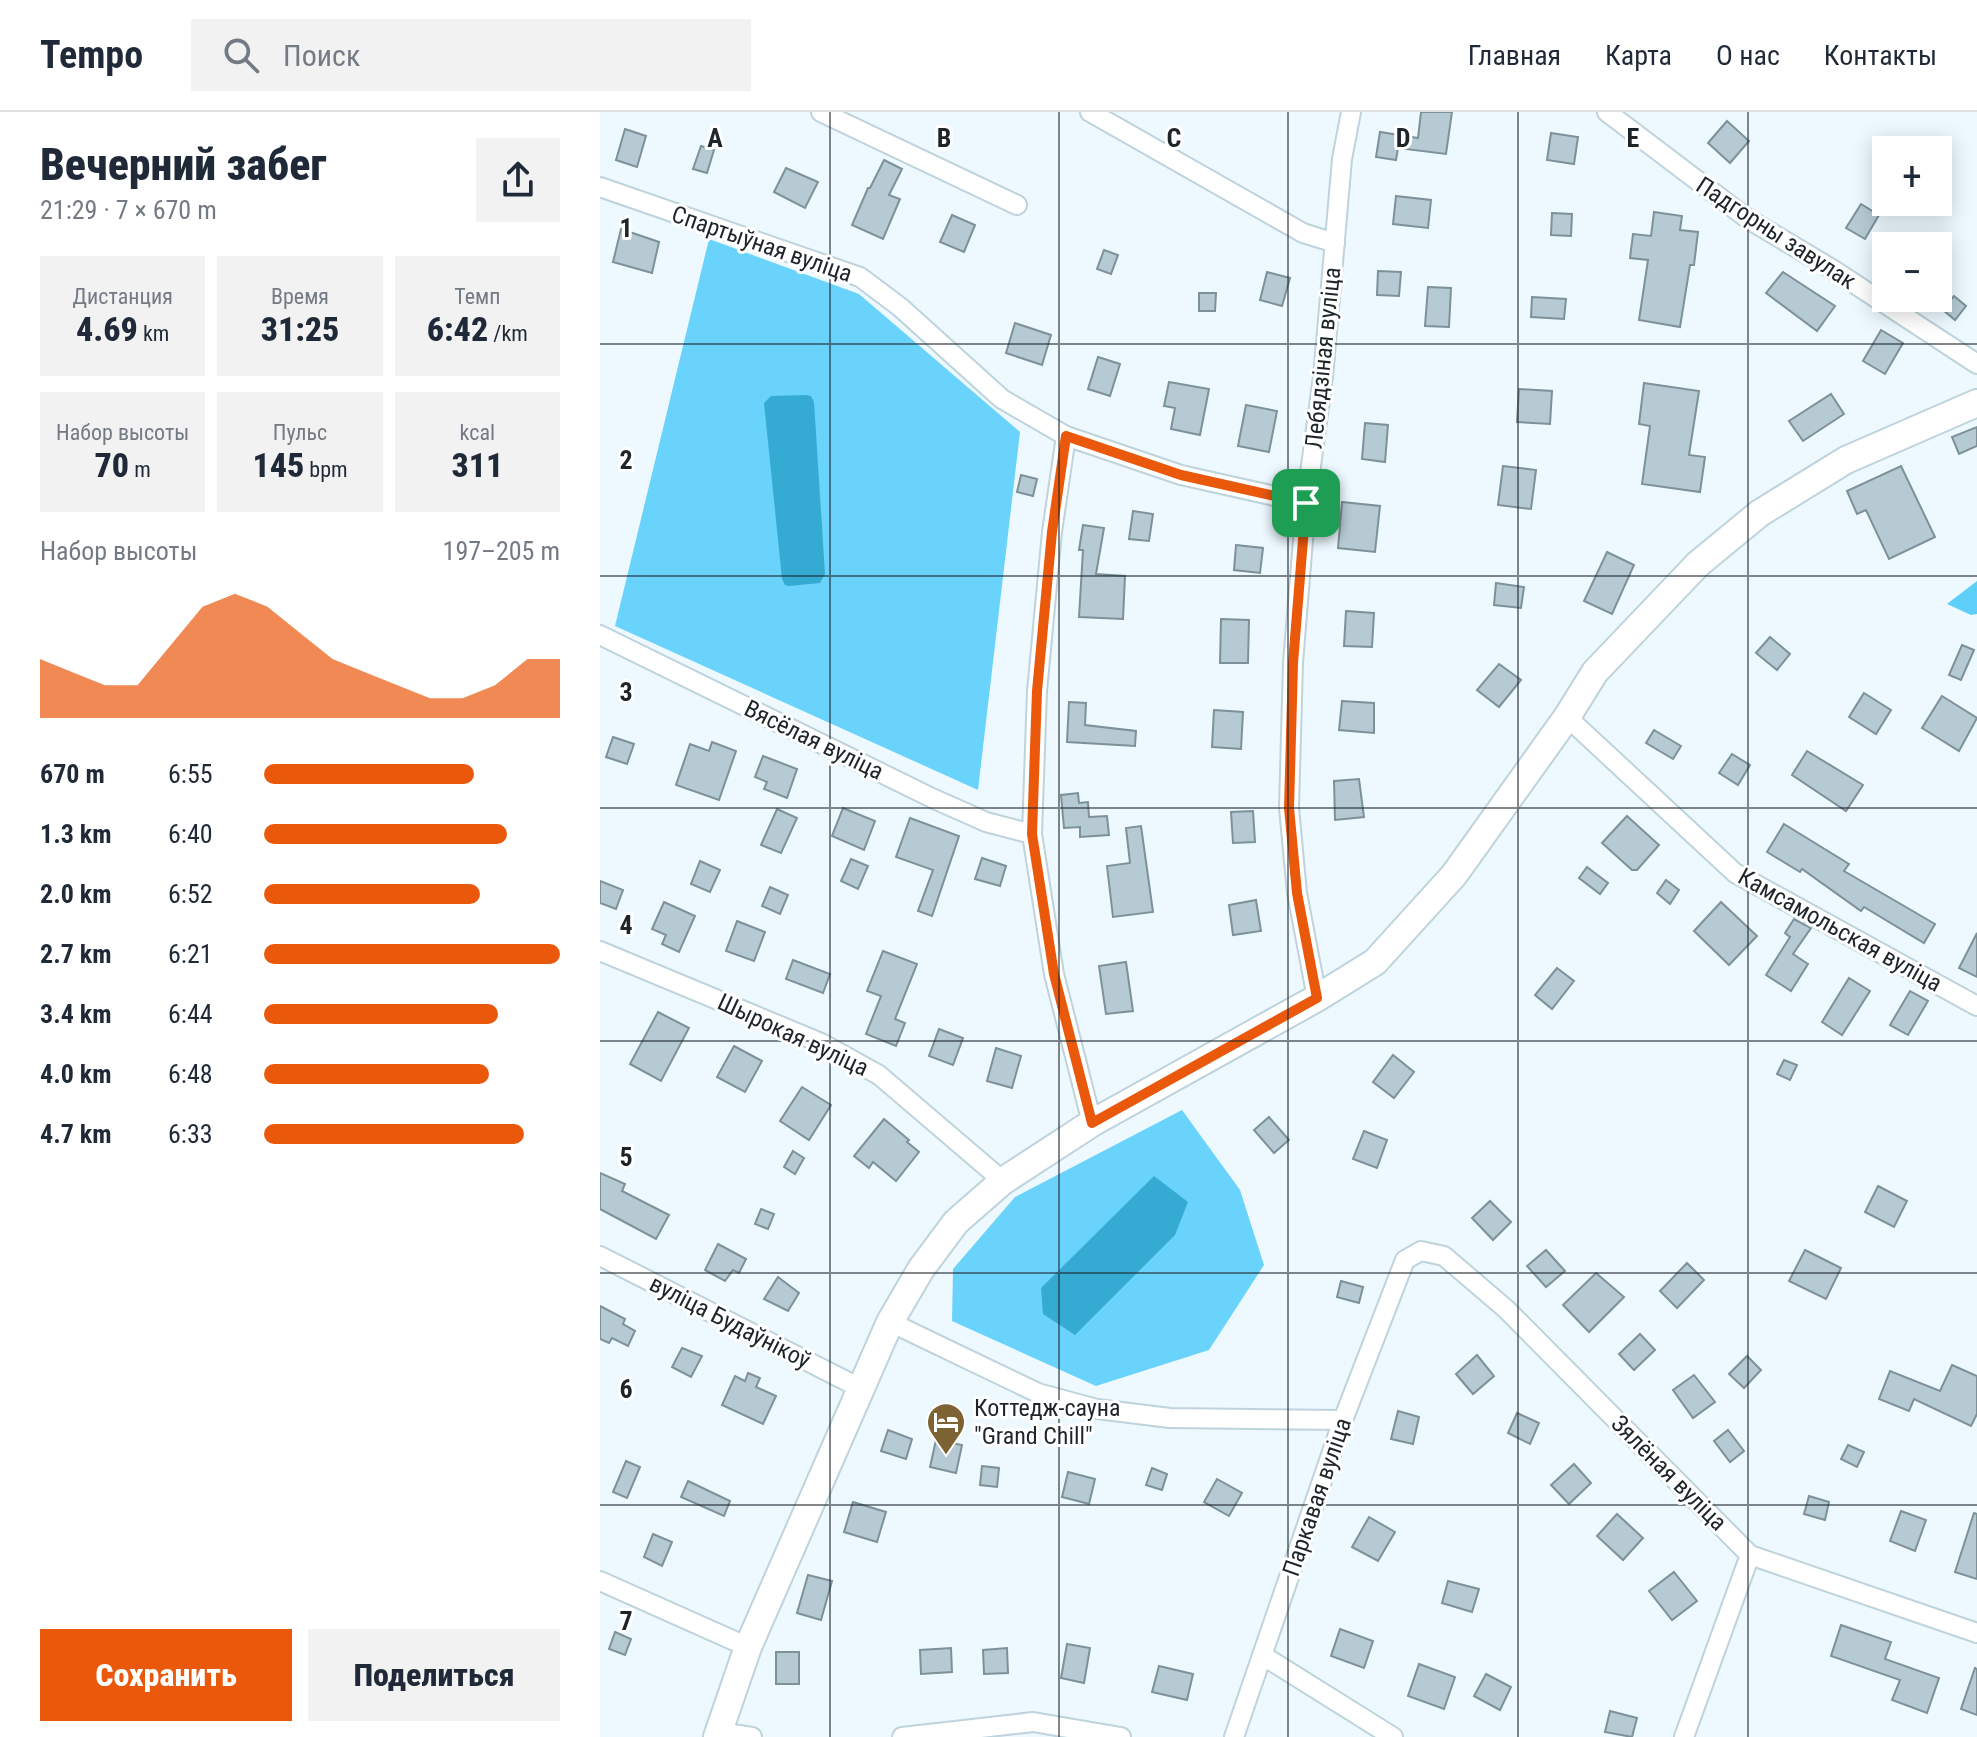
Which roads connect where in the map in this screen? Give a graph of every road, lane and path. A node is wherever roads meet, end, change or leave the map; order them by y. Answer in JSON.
{"nodes":[{"id":1,"x":821,"y":112,"type":"edge"},
{"id":2,"x":1090,"y":112,"type":"edge"},
{"id":3,"x":1351,"y":112,"type":"edge"},
{"id":4,"x":1613,"y":118,"type":"edge"},
{"id":5,"x":600,"y":187,"type":"edge"},
{"id":6,"x":1017,"y":205,"type":"dead end"},
{"id":7,"x":1335,"y":243,"type":"junction"},
{"id":8,"x":1977,"y":364,"type":"edge"},
{"id":9,"x":1977,"y":403,"type":"edge"},
{"id":10,"x":1066,"y":436,"type":"junction"},
{"id":11,"x":1306,"y":503,"type":"junction"},
{"id":12,"x":600,"y":635,"type":"edge"},
{"id":13,"x":1567,"y":717,"type":"junction"},
{"id":14,"x":1032,"y":834,"type":"junction"},
{"id":15,"x":600,"y":951,"type":"edge"},
{"id":16,"x":1317,"y":998,"type":"junction"},
{"id":17,"x":1977,"y":1006,"type":"edge"},
{"id":18,"x":1092,"y":1123,"type":"junction"},
{"id":19,"x":1003,"y":1181,"type":"junction"},
{"id":20,"x":600,"y":1256,"type":"edge"},
{"id":21,"x":1405,"y":1260,"type":"joint"},
{"id":22,"x":890,"y":1322,"type":"junction"},
{"id":23,"x":860,"y":1388,"type":"junction"},
{"id":24,"x":1343,"y":1420,"type":"junction"},
{"id":25,"x":1750,"y":1555,"type":"junction"},
{"id":26,"x":600,"y":1581,"type":"edge"},
{"id":27,"x":1977,"y":1633,"type":"edge"},
{"id":28,"x":748,"y":1647,"type":"junction"},
{"id":29,"x":1262,"y":1655,"type":"junction"},
{"id":30,"x":718,"y":1734,"type":"edge"},
{"id":31,"x":752,"y":1737,"type":"edge"},
{"id":32,"x":902,"y":1737,"type":"edge"},
{"id":33,"x":1121,"y":1737,"type":"edge"},
{"id":34,"x":1234,"y":1737,"type":"edge"},
{"id":35,"x":1393,"y":1737,"type":"edge"},
{"id":36,"x":1684,"y":1737,"type":"edge"}],
"edges":[{"from":1,"to":6,"type":"street"},
{"from":2,"to":7,"type":"street","name":"Лебядзіная вуліца"},
{"from":3,"to":7,"type":"street","name":"Лебядзіная вуліца"},
{"from":4,"to":8,"type":"street","name":"Падгорны завулак"},
{"from":5,"to":10,"type":"street","name":"Спартыўная вуліца"},
{"from":7,"to":11,"type":"street","name":"Лебядзіная вуліца"},
{"from":9,"to":13,"type":"street"},
{"from":10,"to":11,"type":"street","name":"Спартыўная вуліца"},
{"from":10,"to":14,"type":"street"},
{"from":11,"to":16,"type":"street","name":"Лебядзіная вуліца"},
{"from":12,"to":14,"type":"street","name":"Вясёлая вуліца"},
{"from":13,"to":16,"type":"street"},
{"from":13,"to":17,"type":"street","name":"Камсамольская вуліца"},
{"from":14,"to":18,"type":"street"},
{"from":15,"to":19,"type":"street","name":"Шырокая вуліца"},
{"from":16,"to":18,"type":"street"},
{"from":18,"to":19,"type":"street"},
{"from":19,"to":22,"type":"street"},
{"from":20,"to":23,"type":"street","name":"вуліца Будаўнікоў"},
{"from":21,"to":24,"type":"street","name":"Паркавая вуліца"},
{"from":21,"to":25,"type":"street","name":"Зялёная вуліца"},
{"from":22,"to":23,"type":"street"},
{"from":22,"to":24,"type":"street"},
{"from":23,"to":28,"type":"street"},
{"from":24,"to":29,"type":"street","name":"Паркавая вуліца"},
{"from":25,"to":27,"type":"street","name":"Зялёная вуліца"},
{"from":25,"to":36,"type":"street"},
{"from":26,"to":28,"type":"street"},
{"from":28,"to":30,"type":"street"},
{"from":29,"to":34,"type":"street","name":"Паркавая вуліца"},
{"from":29,"to":35,"type":"street"},
{"from":30,"to":31,"type":"street"},
{"from":32,"to":33,"type":"street"}]}
